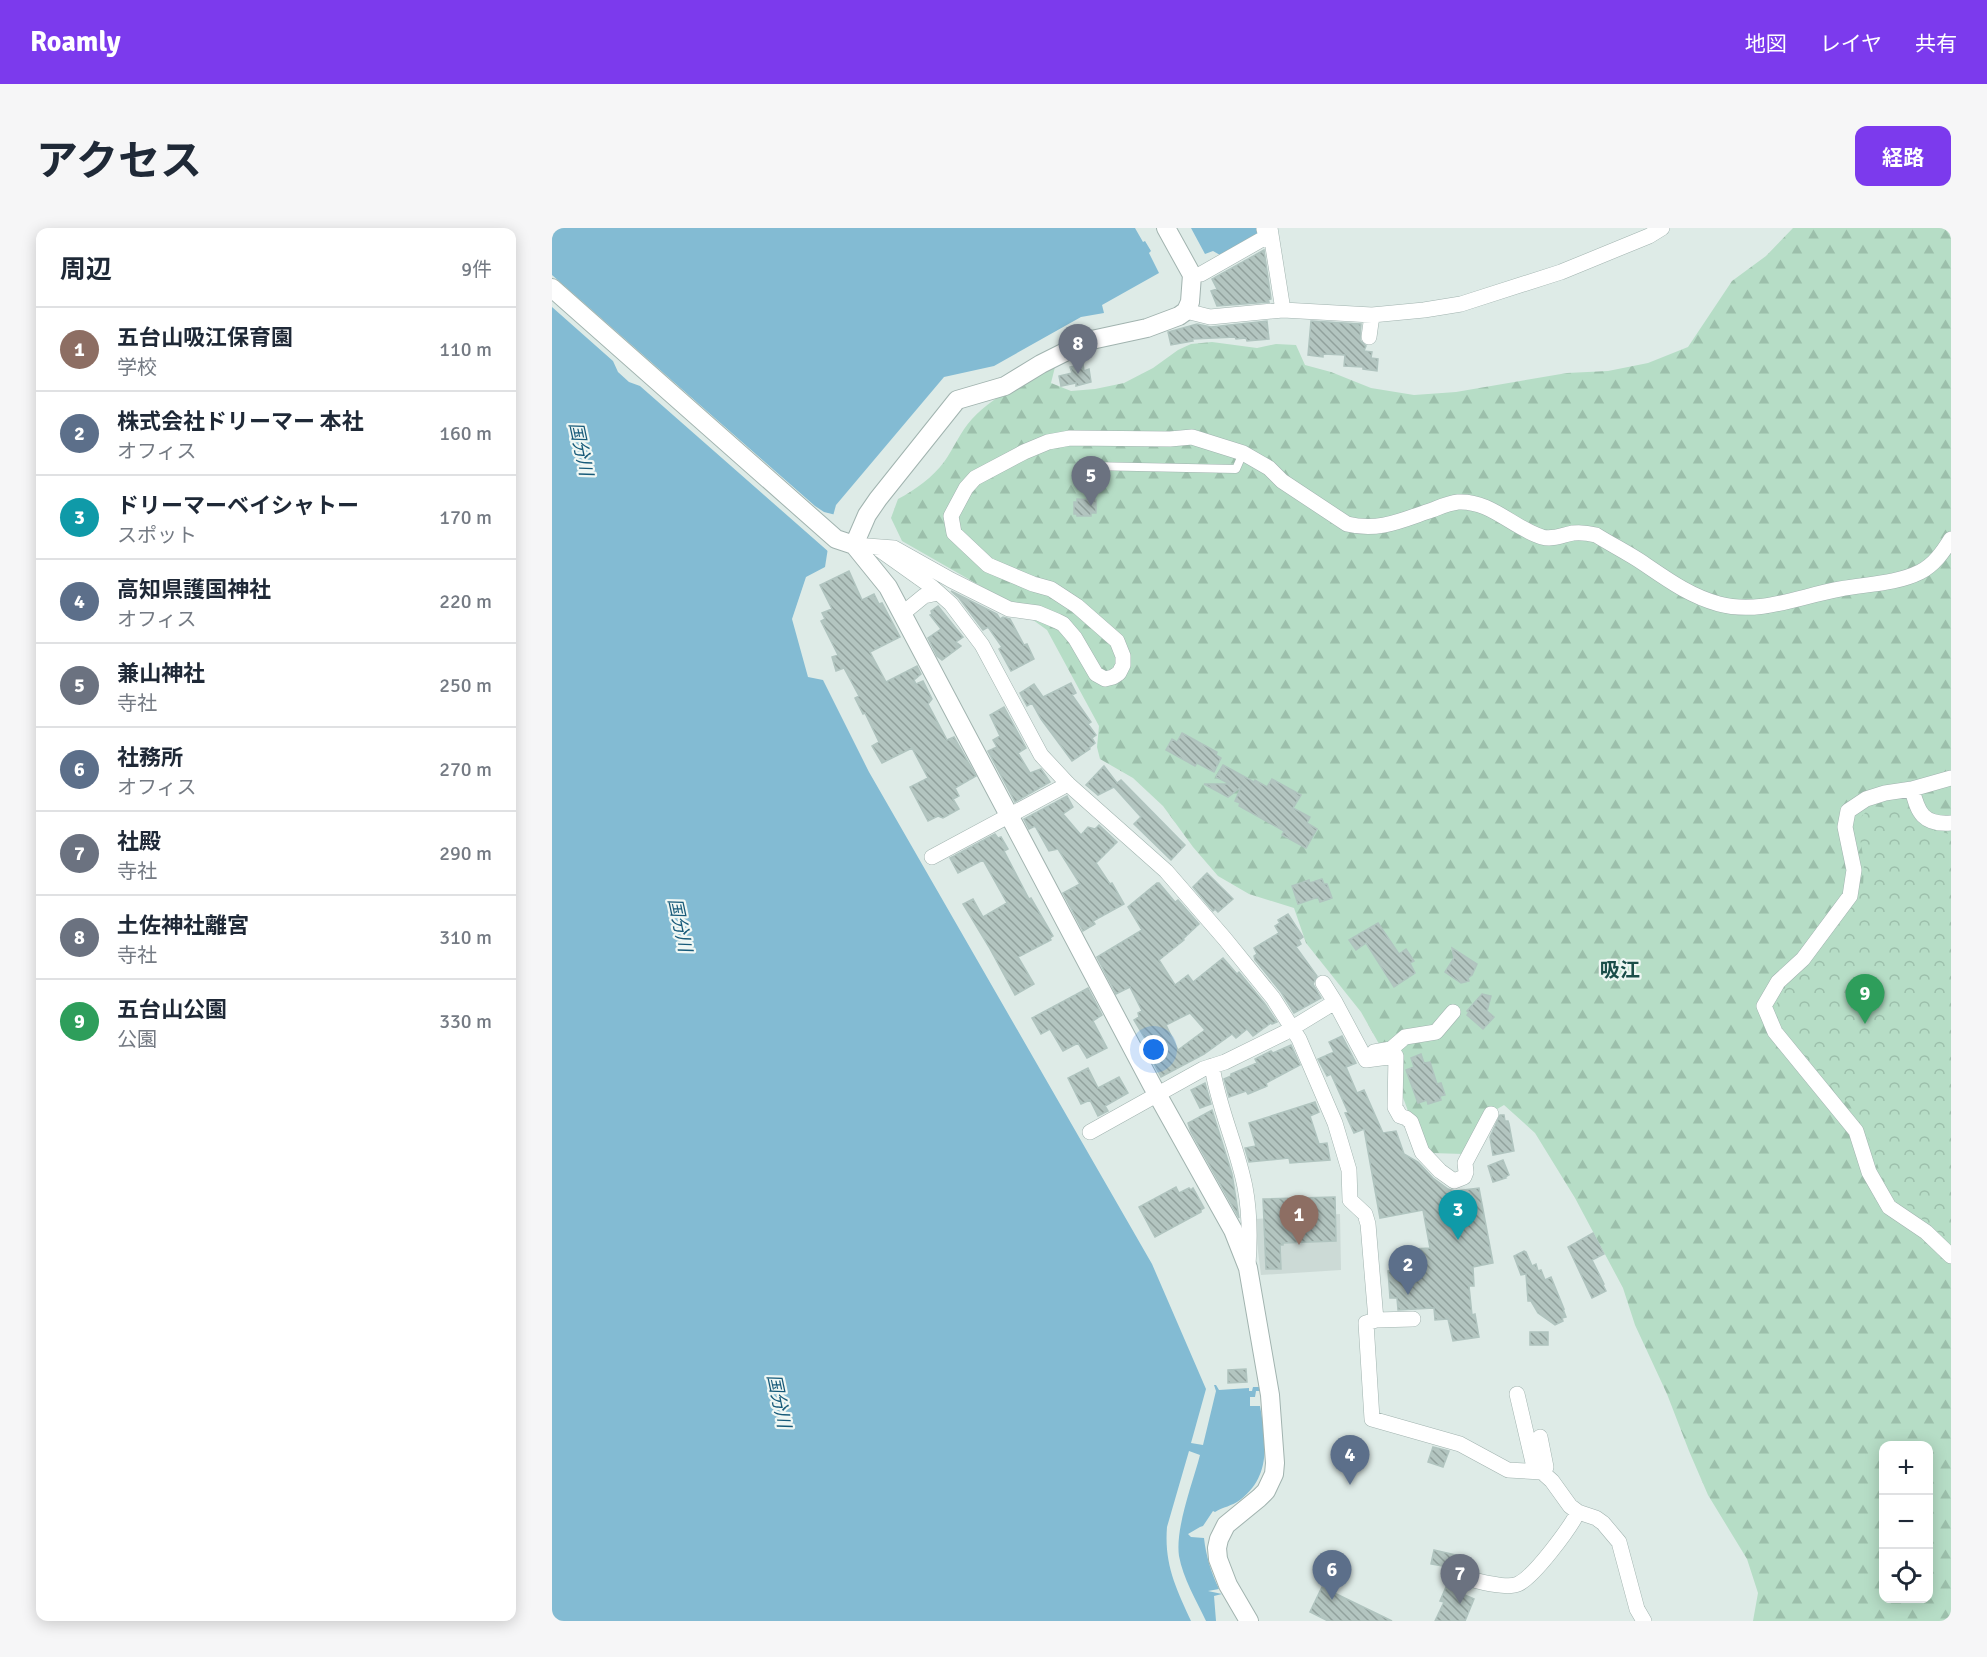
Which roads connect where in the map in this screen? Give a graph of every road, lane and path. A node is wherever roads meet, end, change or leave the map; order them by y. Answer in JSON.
{"nodes":[{"id":1,"x":1166,"y":228,"type":"edge"},
{"id":2,"x":1268,"y":228,"type":"edge"},
{"id":3,"x":1662,"y":228,"type":"edge"},
{"id":4,"x":1637,"y":234,"type":"edge"},
{"id":5,"x":1201,"y":274,"type":"dead end"},
{"id":6,"x":552,"y":288,"type":"edge"},
{"id":7,"x":1283,"y":310,"type":"junction"},
{"id":8,"x":1186,"y":311,"type":"junction"},
{"id":9,"x":1372,"y":315,"type":"junction"},
{"id":10,"x":1369,"y":337,"type":"dead end"},
{"id":11,"x":1243,"y":453,"type":"junction"},
{"id":12,"x":1080,"y":470,"type":"dead end"},
{"id":13,"x":1951,"y":539,"type":"edge"},
{"id":14,"x":854,"y":545,"type":"junction"},
{"id":15,"x":877,"y":548,"type":"junction"},
{"id":16,"x":938,"y":593,"type":"junction"},
{"id":17,"x":902,"y":614,"type":"junction"},
{"id":18,"x":1951,"y":778,"type":"edge"},
{"id":19,"x":1068,"y":784,"type":"junction"},
{"id":20,"x":1912,"y":789,"type":"junction"},
{"id":21,"x":1009,"y":816,"type":"junction"},
{"id":22,"x":1951,"y":823,"type":"edge"},
{"id":23,"x":932,"y":857,"type":"dead end"},
{"id":24,"x":1323,"y":983,"type":"dead end"},
{"id":25,"x":1335,"y":1002,"type":"junction"},
{"id":26,"x":1453,"y":1012,"type":"dead end"},
{"id":27,"x":1293,"y":1028,"type":"junction"},
{"id":28,"x":1363,"y":1055,"type":"junction"},
{"id":29,"x":1212,"y":1066,"type":"junction"},
{"id":30,"x":1157,"y":1095,"type":"junction"},
{"id":31,"x":1491,"y":1114,"type":"dead end"},
{"id":32,"x":1090,"y":1132,"type":"dead end"},
{"id":33,"x":1951,"y":1256,"type":"edge"},
{"id":34,"x":1248,"y":1268,"type":"junction"},
{"id":35,"x":1413,"y":1319,"type":"dead end"},
{"id":36,"x":1376,"y":1320,"type":"junction"},
{"id":37,"x":1517,"y":1394,"type":"dead end"},
{"id":38,"x":1540,"y":1437,"type":"dead end"},
{"id":39,"x":1538,"y":1472,"type":"junction"},
{"id":40,"x":1578,"y":1512,"type":"junction"},
{"id":41,"x":1458,"y":1576,"type":"dead end"},
{"id":42,"x":1249,"y":1621,"type":"edge"},
{"id":43,"x":1644,"y":1621,"type":"edge"}],
"edges":[{"from":1,"to":8,"type":"street"},
{"from":2,"to":5,"type":"street"},
{"from":2,"to":7,"type":"street"},
{"from":3,"to":4,"type":"street"},
{"from":4,"to":9,"type":"street"},
{"from":6,"to":14,"type":"street"},
{"from":7,"to":8,"type":"street"},
{"from":7,"to":9,"type":"street"},
{"from":8,"to":14,"type":"street"},
{"from":9,"to":10,"type":"street"},
{"from":11,"to":12,"type":"lane"},
{"from":11,"to":13,"type":"street"},
{"from":11,"to":15,"type":"street"},
{"from":14,"to":15,"type":"street"},
{"from":14,"to":17,"type":"street"},
{"from":15,"to":16,"type":"street"},
{"from":16,"to":17,"type":"street"},
{"from":16,"to":19,"type":"street"},
{"from":17,"to":21,"type":"street"},
{"from":18,"to":20,"type":"street"},
{"from":19,"to":21,"type":"street"},
{"from":19,"to":27,"type":"street"},
{"from":20,"to":22,"type":"street"},
{"from":20,"to":33,"type":"street"},
{"from":21,"to":23,"type":"street"},
{"from":21,"to":30,"type":"street"},
{"from":24,"to":25,"type":"street"},
{"from":25,"to":27,"type":"street"},
{"from":25,"to":28,"type":"street"},
{"from":26,"to":28,"type":"street"},
{"from":27,"to":29,"type":"street"},
{"from":27,"to":36,"type":"street"},
{"from":28,"to":31,"type":"street"},
{"from":29,"to":30,"type":"street"},
{"from":29,"to":34,"type":"street"},
{"from":30,"to":32,"type":"street"},
{"from":30,"to":34,"type":"street"},
{"from":34,"to":42,"type":"street"},
{"from":35,"to":36,"type":"street"},
{"from":36,"to":39,"type":"street"},
{"from":37,"to":39,"type":"street"},
{"from":38,"to":39,"type":"street"},
{"from":39,"to":40,"type":"street"},
{"from":40,"to":41,"type":"street"},
{"from":40,"to":43,"type":"street"}]}
